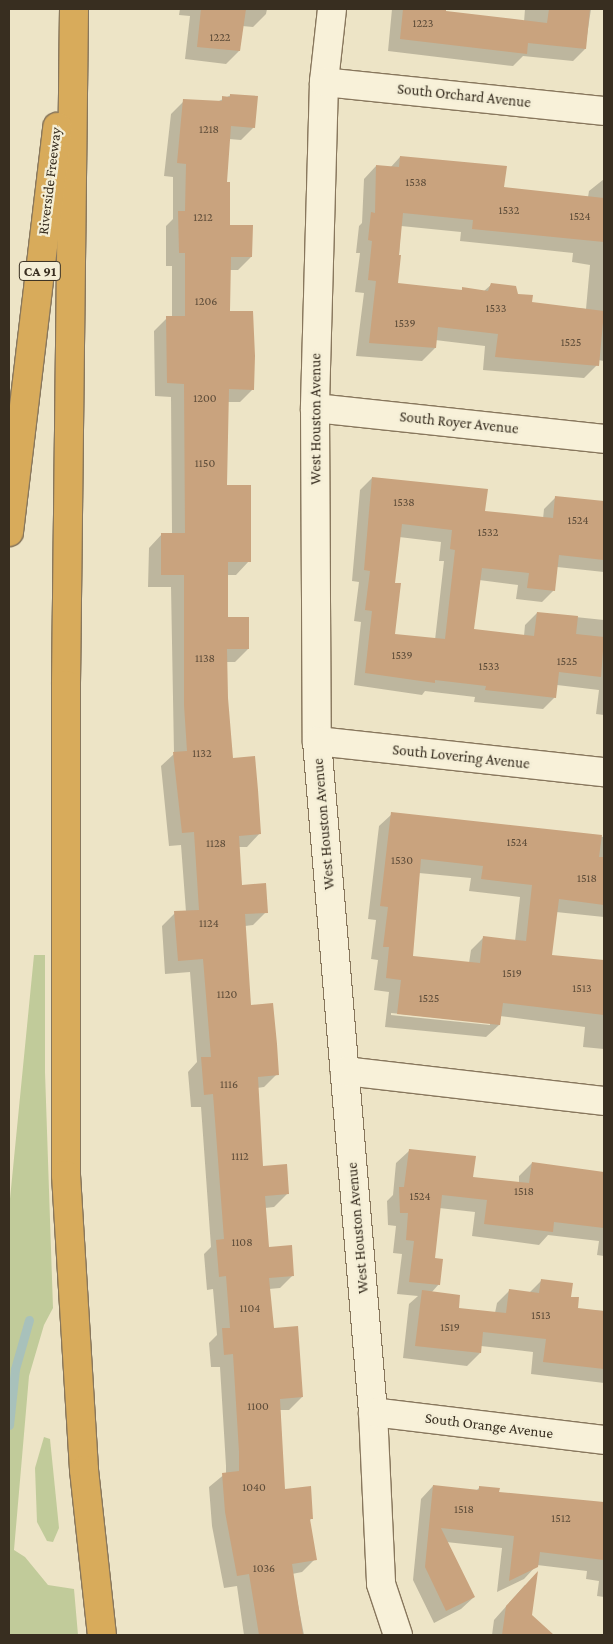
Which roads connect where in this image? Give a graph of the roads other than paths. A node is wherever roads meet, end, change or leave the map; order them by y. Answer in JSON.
{"nodes":[{"id":1,"x":72,"y":9,"type":"edge"},
{"id":2,"x":332,"y":9,"type":"edge"},
{"id":3,"x":324,"y":82,"type":"junction"},
{"id":4,"x":604,"y":110,"type":"edge"},
{"id":5,"x":315,"y":408,"type":"junction"},
{"id":6,"x":604,"y":439,"type":"edge"},
{"id":7,"x":9,"y":532,"type":"edge"},
{"id":8,"x":318,"y":741,"type":"junction"},
{"id":9,"x":604,"y":772,"type":"edge"},
{"id":10,"x":345,"y":1071,"type":"junction"},
{"id":11,"x":604,"y":1101,"type":"edge"},
{"id":12,"x":373,"y":1412,"type":"junction"},
{"id":13,"x":604,"y":1440,"type":"edge"},
{"id":14,"x":102,"y":1635,"type":"edge"},
{"id":15,"x":398,"y":1635,"type":"edge"}],
"edges":[{"from":1,"to":7,"type":"highway","name":"Riverside Freeway","number":"CA 91"},
{"from":1,"to":14,"type":"highway"},
{"from":2,"to":3,"type":"street","name":"West Houston Avenue"},
{"from":3,"to":4,"type":"street","name":"South Orchard Avenue"},
{"from":3,"to":5,"type":"street","name":"West Houston Avenue"},
{"from":5,"to":6,"type":"street","name":"South Royer Avenue"},
{"from":5,"to":8,"type":"street","name":"West Houston Avenue"},
{"from":8,"to":9,"type":"street","name":"South Lovering Avenue"},
{"from":8,"to":10,"type":"street","name":"West Houston Avenue"},
{"from":10,"to":11,"type":"street"},
{"from":10,"to":12,"type":"street","name":"West Houston Avenue"},
{"from":12,"to":13,"type":"street","name":"South Orange Avenue"},
{"from":12,"to":15,"type":"street","name":"West Houston Avenue"}]}
